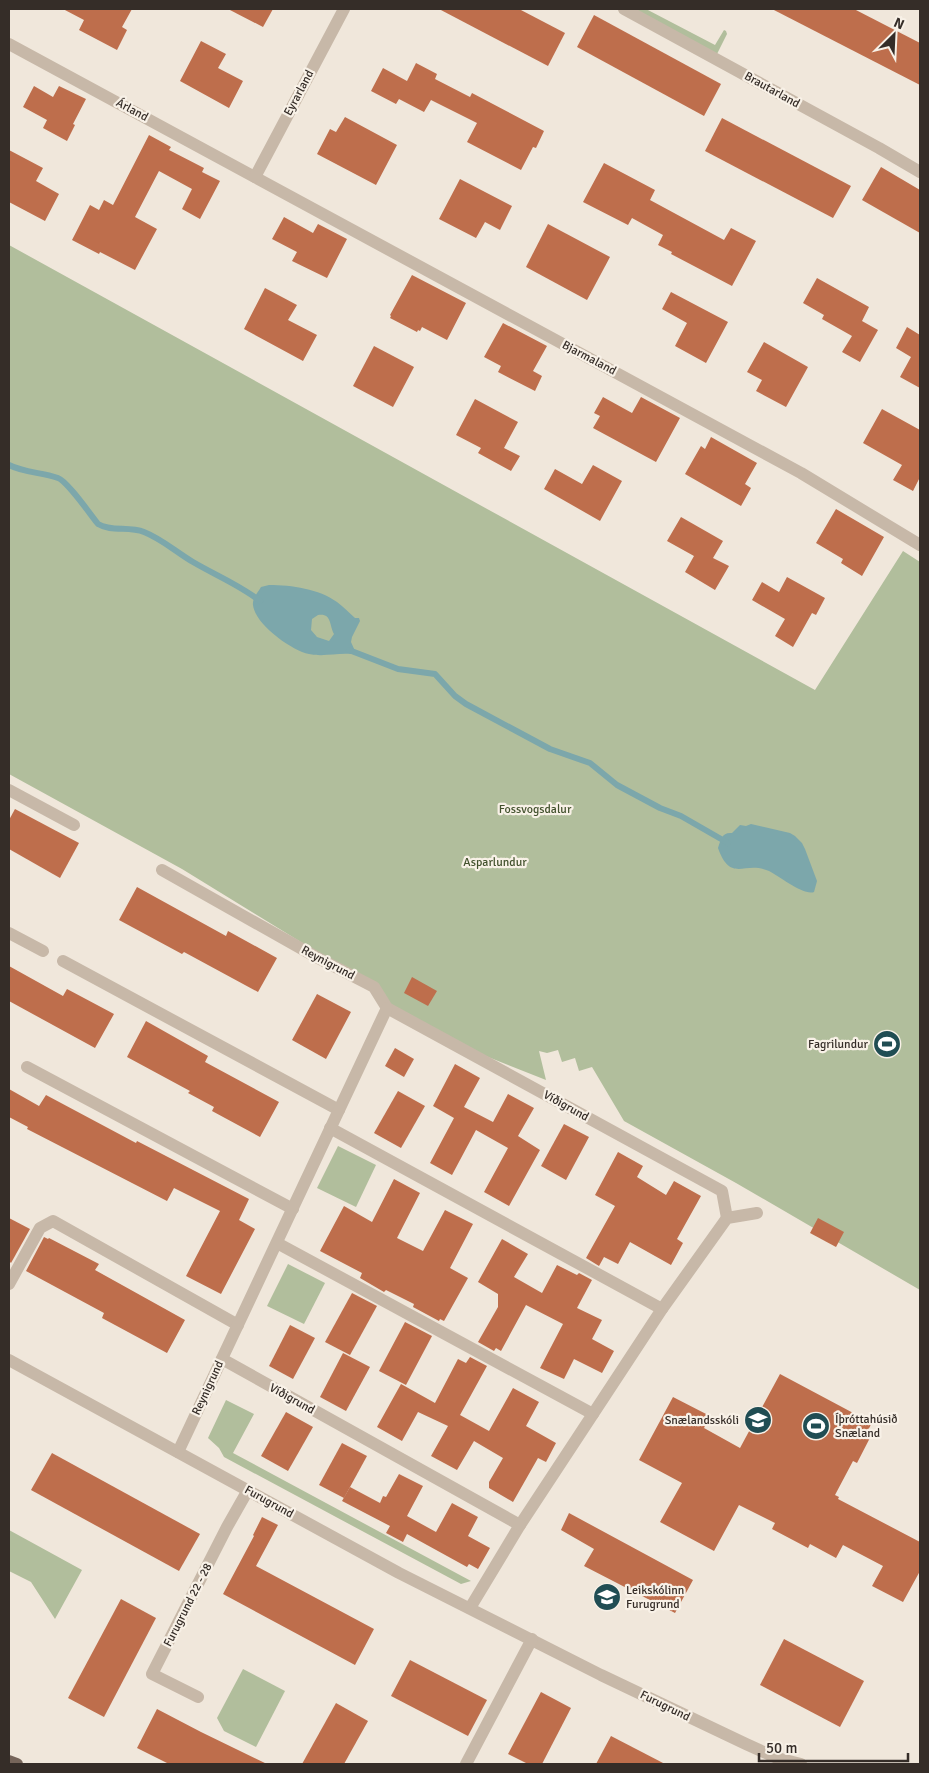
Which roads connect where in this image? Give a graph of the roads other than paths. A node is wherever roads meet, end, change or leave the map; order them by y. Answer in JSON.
{"nodes":[{"id":1,"x":344,"y":9,"type":"edge"},
{"id":2,"x":624,"y":9,"type":"edge"},
{"id":3,"x":9,"y":44,"type":"edge"},
{"id":4,"x":920,"y":172,"type":"edge"},
{"id":5,"x":255,"y":177,"type":"junction"},
{"id":6,"x":920,"y":545,"type":"edge"},
{"id":7,"x":9,"y":790,"type":"edge"},
{"id":8,"x":74,"y":824,"type":"dead end"},
{"id":9,"x":162,"y":870,"type":"dead end"},
{"id":10,"x":9,"y":933,"type":"edge"},
{"id":11,"x":43,"y":951,"type":"dead end"},
{"id":12,"x":63,"y":961,"type":"dead end"},
{"id":13,"x":387,"y":1008,"type":"junction"},
{"id":14,"x":27,"y":1067,"type":"dead end"},
{"id":15,"x":339,"y":1110,"type":"junction"},
{"id":16,"x":330,"y":1128,"type":"junction"},
{"id":17,"x":293,"y":1209,"type":"junction"},
{"id":18,"x":757,"y":1213,"type":"dead end"},
{"id":19,"x":727,"y":1218,"type":"junction"},
{"id":20,"x":277,"y":1243,"type":"junction"},
{"id":21,"x":9,"y":1284,"type":"edge"},
{"id":22,"x":662,"y":1309,"type":"junction"},
{"id":23,"x":238,"y":1325,"type":"junction"},
{"id":24,"x":222,"y":1359,"type":"junction"},
{"id":25,"x":9,"y":1360,"type":"edge"},
{"id":26,"x":593,"y":1414,"type":"junction"},
{"id":27,"x":178,"y":1452,"type":"junction"},
{"id":28,"x":248,"y":1490,"type":"junction"},
{"id":29,"x":520,"y":1525,"type":"junction"},
{"id":30,"x":470,"y":1608,"type":"junction"},
{"id":31,"x":532,"y":1640,"type":"junction"},
{"id":32,"x":198,"y":1697,"type":"dead end"},
{"id":33,"x":9,"y":1760,"type":"edge"},
{"id":34,"x":17,"y":1764,"type":"edge"},
{"id":35,"x":466,"y":1764,"type":"edge"},
{"id":36,"x":801,"y":1764,"type":"edge"}],
"edges":[{"from":1,"to":5,"type":"street","name":"Eyrarland"},
{"from":2,"to":4,"type":"street","name":"Brautarland"},
{"from":3,"to":5,"type":"street","name":"Árland"},
{"from":5,"to":6,"type":"street","name":"Bjarmaland"},
{"from":7,"to":8,"type":"street"},
{"from":9,"to":13,"type":"street","name":"Reynigrund"},
{"from":10,"to":11,"type":"street"},
{"from":12,"to":15,"type":"street"},
{"from":13,"to":15,"type":"street","name":"Reynigrund"},
{"from":13,"to":19,"type":"street","name":"Víðigrund"},
{"from":14,"to":17,"type":"street"},
{"from":15,"to":16,"type":"street","name":"Reynigrund"},
{"from":16,"to":17,"type":"street","name":"Reynigrund"},
{"from":16,"to":22,"type":"street"},
{"from":17,"to":20,"type":"street","name":"Reynigrund"},
{"from":18,"to":19,"type":"street"},
{"from":19,"to":22,"type":"street"},
{"from":20,"to":23,"type":"street","name":"Reynigrund"},
{"from":20,"to":26,"type":"street"},
{"from":21,"to":23,"type":"street"},
{"from":22,"to":26,"type":"street"},
{"from":23,"to":24,"type":"street","name":"Reynigrund"},
{"from":24,"to":27,"type":"street","name":"Reynigrund"},
{"from":24,"to":29,"type":"street","name":"Víðigrund"},
{"from":25,"to":27,"type":"street","name":"Furugrund"},
{"from":26,"to":29,"type":"street"},
{"from":27,"to":28,"type":"street","name":"Furugrund"},
{"from":28,"to":30,"type":"street","name":"Furugrund"},
{"from":28,"to":32,"type":"street","name":"Furugrund 22 - 28"},
{"from":29,"to":30,"type":"street"},
{"from":30,"to":31,"type":"street","name":"Furugrund"},
{"from":31,"to":35,"type":"street"},
{"from":31,"to":36,"type":"street","name":"Furugrund"},
{"from":33,"to":34,"type":"main road"}]}
